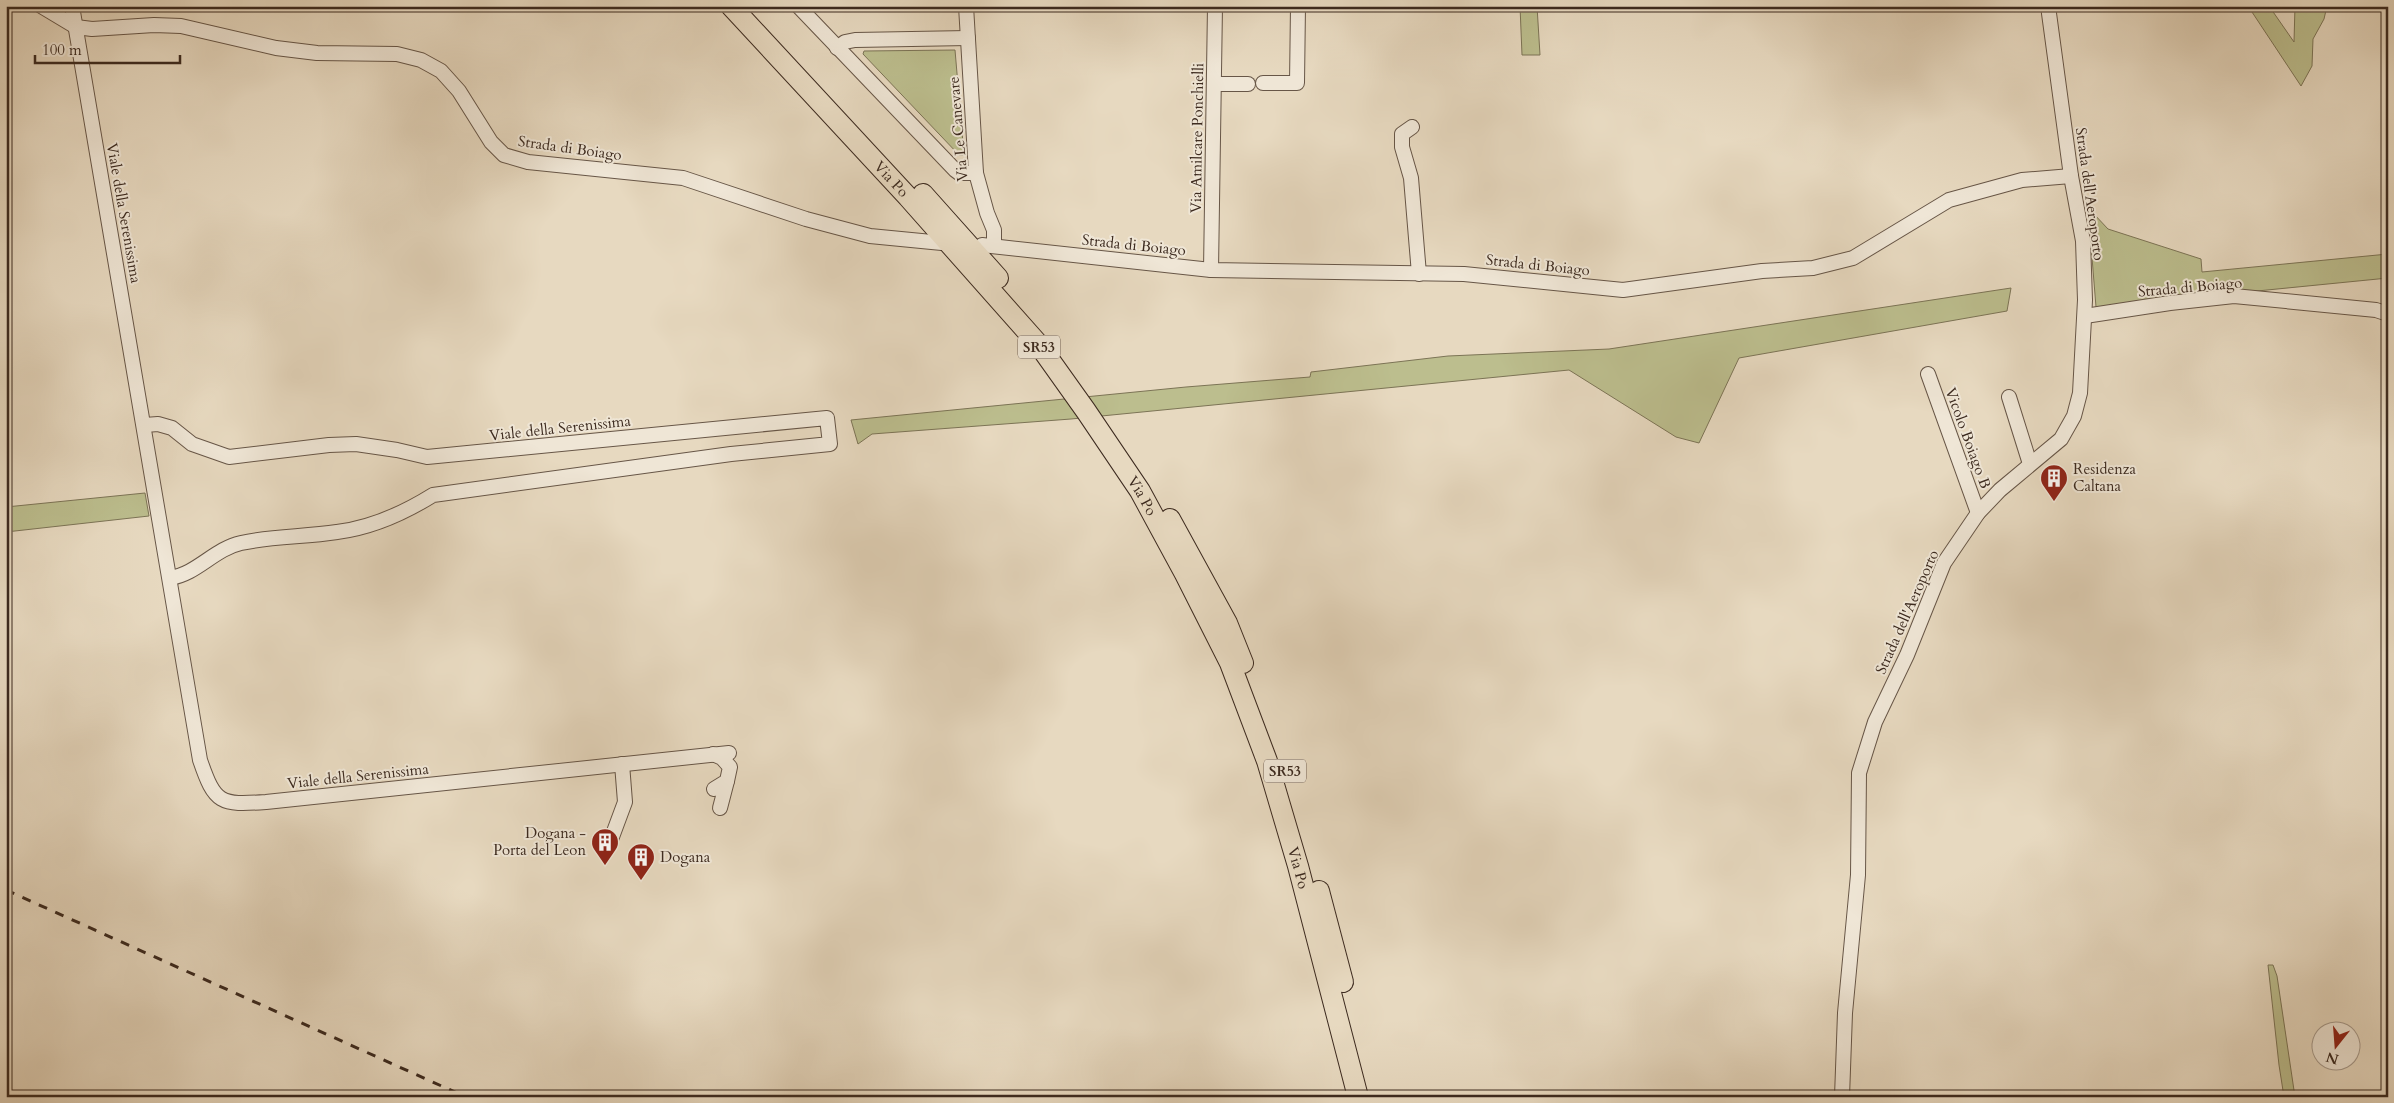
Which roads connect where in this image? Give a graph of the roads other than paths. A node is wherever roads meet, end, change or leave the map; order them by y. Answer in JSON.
{"nodes":[{"id":1,"x":41,"y":6,"type":"edge"},
{"id":2,"x":72,"y":6,"type":"edge"},
{"id":3,"x":731,"y":6,"type":"edge"},
{"id":4,"x":747,"y":6,"type":"edge"},
{"id":5,"x":798,"y":6,"type":"edge"},
{"id":6,"x":966,"y":6,"type":"edge"},
{"id":7,"x":1215,"y":6,"type":"edge"},
{"id":8,"x":1298,"y":6,"type":"edge"},
{"id":9,"x":2048,"y":6,"type":"edge"},
{"id":10,"x":61,"y":11,"type":"edge"},
{"id":11,"x":76,"y":27,"type":"junction"},
{"id":12,"x":968,"y":38,"type":"junction"},
{"id":13,"x":837,"y":48,"type":"junction"},
{"id":14,"x":1263,"y":83,"type":"dead end"},
{"id":15,"x":1214,"y":84,"type":"junction"},
{"id":16,"x":1248,"y":84,"type":"dead end"},
{"id":17,"x":1412,"y":127,"type":"dead end"},
{"id":18,"x":976,"y":173,"type":"junction"},
{"id":19,"x":2071,"y":176,"type":"junction"},
{"id":20,"x":942,"y":243,"type":"dead end"},
{"id":21,"x":988,"y":246,"type":"joint"},
{"id":22,"x":1211,"y":270,"type":"junction"},
{"id":23,"x":1419,"y":274,"type":"junction"},
{"id":24,"x":2388,"y":314,"type":"edge"},
{"id":25,"x":2085,"y":316,"type":"junction"},
{"id":26,"x":1928,"y":374,"type":"dead end"},
{"id":27,"x":2009,"y":398,"type":"dead end"},
{"id":28,"x":145,"y":425,"type":"junction"},
{"id":29,"x":2030,"y":464,"type":"junction"},
{"id":30,"x":1978,"y":513,"type":"junction"},
{"id":31,"x":170,"y":578,"type":"junction"},
{"id":32,"x":729,"y":752,"type":"dead end"},
{"id":33,"x":713,"y":754,"type":"junction"},
{"id":34,"x":622,"y":764,"type":"junction"},
{"id":35,"x":727,"y":781,"type":"junction"},
{"id":36,"x":714,"y":790,"type":"dead end"},
{"id":37,"x":720,"y":808,"type":"dead end"},
{"id":38,"x":609,"y":845,"type":"dead end"},
{"id":39,"x":1358,"y":1097,"type":"edge"},
{"id":40,"x":1372,"y":1097,"type":"edge"},
{"id":41,"x":1842,"y":1097,"type":"edge"}],
"edges":[{"from":1,"to":10,"type":"street","name":"Strada di Boiago"},
{"from":2,"to":11,"type":"street","name":"Viale della Serenissima"},
{"from":3,"to":39,"type":"highway","name":"Via Po","number":"SR53"},
{"from":4,"to":40,"type":"highway","name":"Via Po","number":"SR53"},
{"from":5,"to":13,"type":"street"},
{"from":6,"to":12,"type":"street","name":"Via Le Canevare"},
{"from":7,"to":15,"type":"street","name":"Via Amilcare Ponchielli"},
{"from":8,"to":14,"type":"street"},
{"from":9,"to":19,"type":"street","name":"Strada dell'Aeroporto"},
{"from":10,"to":11,"type":"street","name":"Strada di Boiago"},
{"from":11,"to":20,"type":"street","name":"Strada di Boiago"},
{"from":11,"to":28,"type":"street","name":"Viale della Serenissima"},
{"from":12,"to":13,"type":"street"},
{"from":12,"to":18,"type":"street","name":"Via Le Canevare"},
{"from":13,"to":18,"type":"street"},
{"from":15,"to":16,"type":"street"},
{"from":15,"to":22,"type":"street","name":"Via Amilcare Ponchielli"},
{"from":17,"to":23,"type":"street"},
{"from":18,"to":21,"type":"street","name":"Via Le Canevare"},
{"from":19,"to":23,"type":"street","name":"Strada di Boiago"},
{"from":19,"to":25,"type":"street","name":"Strada dell'Aeroporto"},
{"from":21,"to":22,"type":"street","name":"Strada di Boiago"},
{"from":22,"to":23,"type":"street","name":"Strada di Boiago"},
{"from":24,"to":25,"type":"street","name":"Strada di Boiago"},
{"from":25,"to":29,"type":"street","name":"Strada dell'Aeroporto"},
{"from":26,"to":30,"type":"street","name":"Vicolo Boiago B"},
{"from":27,"to":29,"type":"street"},
{"from":28,"to":31,"type":"street","name":"Viale della Serenissima"},
{"from":28,"to":31,"type":"street","name":"Viale della Serenissima"},
{"from":29,"to":30,"type":"street","name":"Strada dell'Aeroporto"},
{"from":30,"to":41,"type":"street","name":"Strada dell'Aeroporto"},
{"from":31,"to":34,"type":"street","name":"Viale della Serenissima"},
{"from":32,"to":33,"type":"street","name":"Viale della Serenissima"},
{"from":33,"to":34,"type":"street","name":"Viale della Serenissima"},
{"from":33,"to":35,"type":"street"},
{"from":34,"to":38,"type":"street"},
{"from":35,"to":36,"type":"street"},
{"from":35,"to":37,"type":"street"}]}
